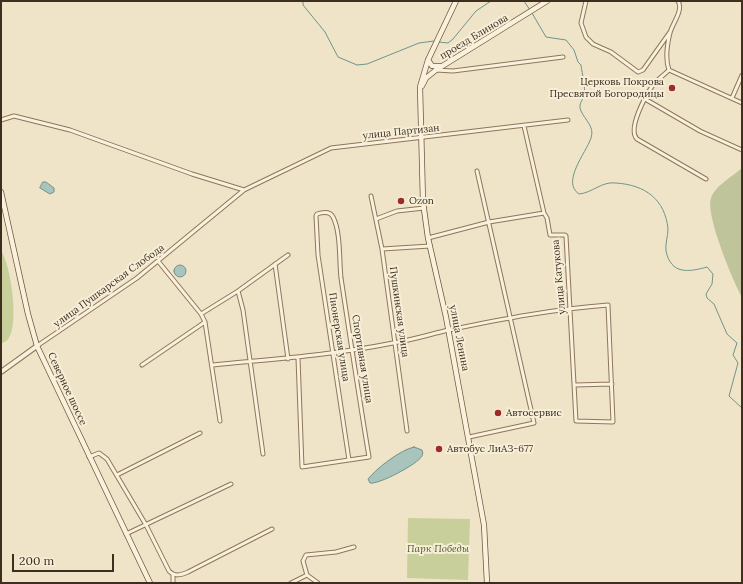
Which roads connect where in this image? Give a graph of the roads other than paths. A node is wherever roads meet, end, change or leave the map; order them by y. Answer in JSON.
{"nodes":[{"id":1,"x":456,"y":1,"type":"edge"},
{"id":2,"x":547,"y":1,"type":"edge"},
{"id":3,"x":586,"y":1,"type":"edge"},
{"id":4,"x":678,"y":1,"type":"edge"},
{"id":5,"x":670,"y":32,"type":"junction"},
{"id":6,"x":563,"y":57,"type":"dead end"},
{"id":7,"x":428,"y":60,"type":"junction"},
{"id":8,"x":443,"y":66,"type":"junction"},
{"id":9,"x":436,"y":70,"type":"junction"},
{"id":10,"x":670,"y":70,"type":"junction"},
{"id":11,"x":742,"y":75,"type":"edge"},
{"id":12,"x":419,"y":95,"type":"junction"},
{"id":13,"x":732,"y":98,"type":"junction"},
{"id":14,"x":645,"y":99,"type":"junction"},
{"id":15,"x":742,"y":103,"type":"edge"},
{"id":16,"x":1,"y":120,"type":"edge"},
{"id":17,"x":568,"y":120,"type":"dead end"},
{"id":18,"x":524,"y":126,"type":"junction"},
{"id":19,"x":421,"y":138,"type":"junction"},
{"id":20,"x":742,"y":150,"type":"edge"},
{"id":21,"x":477,"y":170,"type":"dead end"},
{"id":22,"x":706,"y":179,"type":"dead end"},
{"id":23,"x":244,"y":190,"type":"junction"},
{"id":24,"x":1,"y":192,"type":"edge"},
{"id":25,"x":371,"y":196,"type":"dead end"},
{"id":26,"x":424,"y":208,"type":"junction"},
{"id":27,"x":544,"y":213,"type":"junction"},
{"id":28,"x":316,"y":216,"type":"joint"},
{"id":29,"x":376,"y":219,"type":"junction"},
{"id":30,"x":489,"y":222,"type":"junction"},
{"id":31,"x":428,"y":238,"type":"junction"},
{"id":32,"x":430,"y":246,"type":"junction"},
{"id":33,"x":382,"y":249,"type":"junction"},
{"id":34,"x":288,"y":255,"type":"dead end"},
{"id":35,"x":158,"y":262,"type":"junction"},
{"id":36,"x":275,"y":264,"type":"junction"},
{"id":37,"x":238,"y":291,"type":"junction"},
{"id":38,"x":571,"y":308,"type":"junction"},
{"id":39,"x":201,"y":314,"type":"junction"},
{"id":40,"x":511,"y":317,"type":"junction"},
{"id":41,"x":205,"y":322,"type":"junction"},
{"id":42,"x":448,"y":330,"type":"junction"},
{"id":43,"x":394,"y":343,"type":"junction"},
{"id":44,"x":37,"y":346,"type":"junction"},
{"id":45,"x":352,"y":350,"type":"junction"},
{"id":46,"x":333,"y":353,"type":"junction"},
{"id":47,"x":298,"y":358,"type":"junction"},
{"id":48,"x":288,"y":359,"type":"junction"},
{"id":49,"x":250,"y":361,"type":"junction"},
{"id":50,"x":142,"y":365,"type":"dead end"},
{"id":51,"x":213,"y":365,"type":"junction"},
{"id":52,"x":1,"y":372,"type":"edge"},
{"id":53,"x":612,"y":384,"type":"junction"},
{"id":54,"x":575,"y":385,"type":"junction"},
{"id":55,"x":220,"y":421,"type":"dead end"},
{"id":56,"x":407,"y":431,"type":"dead end"},
{"id":57,"x":200,"y":433,"type":"dead end"},
{"id":58,"x":469,"y":437,"type":"junction"},
{"id":59,"x":263,"y":454,"type":"dead end"},
{"id":60,"x":89,"y":457,"type":"junction"},
{"id":61,"x":349,"y":460,"type":"junction"},
{"id":62,"x":117,"y":475,"type":"junction"},
{"id":63,"x":231,"y":484,"type":"dead end"},
{"id":64,"x":146,"y":525,"type":"junction"},
{"id":65,"x":272,"y":529,"type":"dead end"},
{"id":66,"x":126,"y":534,"type":"junction"},
{"id":67,"x":354,"y":547,"type":"dead end"},
{"id":68,"x":173,"y":574,"type":"junction"},
{"id":69,"x":307,"y":576,"type":"junction"},
{"id":70,"x":150,"y":583,"type":"edge"},
{"id":71,"x":173,"y":583,"type":"edge"},
{"id":72,"x":291,"y":583,"type":"edge"},
{"id":73,"x":318,"y":583,"type":"edge"},
{"id":74,"x":487,"y":583,"type":"edge"}],
"edges":[{"from":1,"to":7,"type":"main road","name":"улица Ленина"},
{"from":2,"to":8,"type":"main road","name":"проезд Блинова"},
{"from":3,"to":5,"type":"street"},
{"from":4,"to":5,"type":"street"},
{"from":5,"to":10,"type":"street"},
{"from":6,"to":9,"type":"street"},
{"from":7,"to":8,"type":"main road"},
{"from":7,"to":12,"type":"main road","name":"улица Ленина"},
{"from":8,"to":9,"type":"main road","name":"проезд Блинова"},
{"from":9,"to":12,"type":"main road","name":"проезд Блинова"},
{"from":10,"to":13,"type":"street"},
{"from":10,"to":14,"type":"street"},
{"from":11,"to":13,"type":"street"},
{"from":12,"to":19,"type":"main road","name":"улица Ленина"},
{"from":13,"to":15,"type":"street"},
{"from":14,"to":20,"type":"street"},
{"from":14,"to":22,"type":"street"},
{"from":16,"to":23,"type":"street"},
{"from":17,"to":18,"type":"street","name":"улица Партизан"},
{"from":18,"to":19,"type":"street","name":"улица Партизан"},
{"from":18,"to":27,"type":"street","name":"улица Катукова"},
{"from":19,"to":23,"type":"street","name":"улица Партизан"},
{"from":19,"to":26,"type":"main road","name":"улица Ленина"},
{"from":21,"to":30,"type":"street"},
{"from":23,"to":35,"type":"street","name":"улица Пушкарская Слобода"},
{"from":24,"to":44,"type":"main road","name":"Северное шоссе"},
{"from":25,"to":29,"type":"street","name":"Пушкинская улица"},
{"from":26,"to":29,"type":"street"},
{"from":26,"to":31,"type":"main road","name":"улица Ленина"},
{"from":27,"to":30,"type":"street"},
{"from":27,"to":38,"type":"street","name":"улица Катукова"},
{"from":28,"to":45,"type":"street","name":"Спортивная улица"},
{"from":28,"to":46,"type":"street","name":"Пионерская улица"},
{"from":29,"to":33,"type":"street","name":"Пушкинская улица"},
{"from":30,"to":31,"type":"street"},
{"from":30,"to":40,"type":"street"},
{"from":31,"to":32,"type":"main road","name":"улица Ленина"},
{"from":32,"to":33,"type":"street"},
{"from":32,"to":42,"type":"main road","name":"улица Ленина"},
{"from":33,"to":43,"type":"street","name":"Пушкинская улица"},
{"from":34,"to":36,"type":"street"},
{"from":35,"to":39,"type":"street"},
{"from":35,"to":44,"type":"street","name":"улица Пушкарская Слобода"},
{"from":36,"to":37,"type":"street"},
{"from":36,"to":48,"type":"street"},
{"from":37,"to":39,"type":"street"},
{"from":37,"to":49,"type":"street"},
{"from":38,"to":40,"type":"street"},
{"from":38,"to":53,"type":"street"},
{"from":38,"to":54,"type":"street","name":"улица Катукова"},
{"from":39,"to":41,"type":"street"},
{"from":40,"to":42,"type":"street"},
{"from":40,"to":58,"type":"street"},
{"from":41,"to":50,"type":"street"},
{"from":41,"to":51,"type":"street"},
{"from":42,"to":43,"type":"street"},
{"from":42,"to":58,"type":"main road","name":"улица Ленина"},
{"from":43,"to":45,"type":"street"},
{"from":43,"to":56,"type":"street","name":"Пушкинская улица"},
{"from":44,"to":52,"type":"street"},
{"from":44,"to":60,"type":"main road","name":"Северное шоссе"},
{"from":45,"to":46,"type":"street"},
{"from":45,"to":61,"type":"street","name":"Спортивная улица"},
{"from":46,"to":47,"type":"street"},
{"from":46,"to":61,"type":"street","name":"Пионерская улица"},
{"from":47,"to":48,"type":"street"},
{"from":47,"to":61,"type":"street","name":"Спортивная улица"},
{"from":48,"to":49,"type":"street"},
{"from":49,"to":51,"type":"street"},
{"from":49,"to":59,"type":"street"},
{"from":51,"to":55,"type":"street"},
{"from":53,"to":54,"type":"street"},
{"from":53,"to":54,"type":"street","name":"улица Катукова"},
{"from":57,"to":62,"type":"street"},
{"from":58,"to":74,"type":"main road","name":"улица Ленина"},
{"from":60,"to":62,"type":"street"},
{"from":60,"to":66,"type":"main road","name":"Северное шоссе"},
{"from":62,"to":64,"type":"street"},
{"from":63,"to":64,"type":"street"},
{"from":64,"to":66,"type":"street"},
{"from":64,"to":68,"type":"street"},
{"from":65,"to":68,"type":"street"},
{"from":66,"to":70,"type":"main road","name":"Северное шоссе"},
{"from":67,"to":69,"type":"street"},
{"from":68,"to":71,"type":"street"},
{"from":69,"to":72,"type":"street"},
{"from":69,"to":73,"type":"street"}]}
